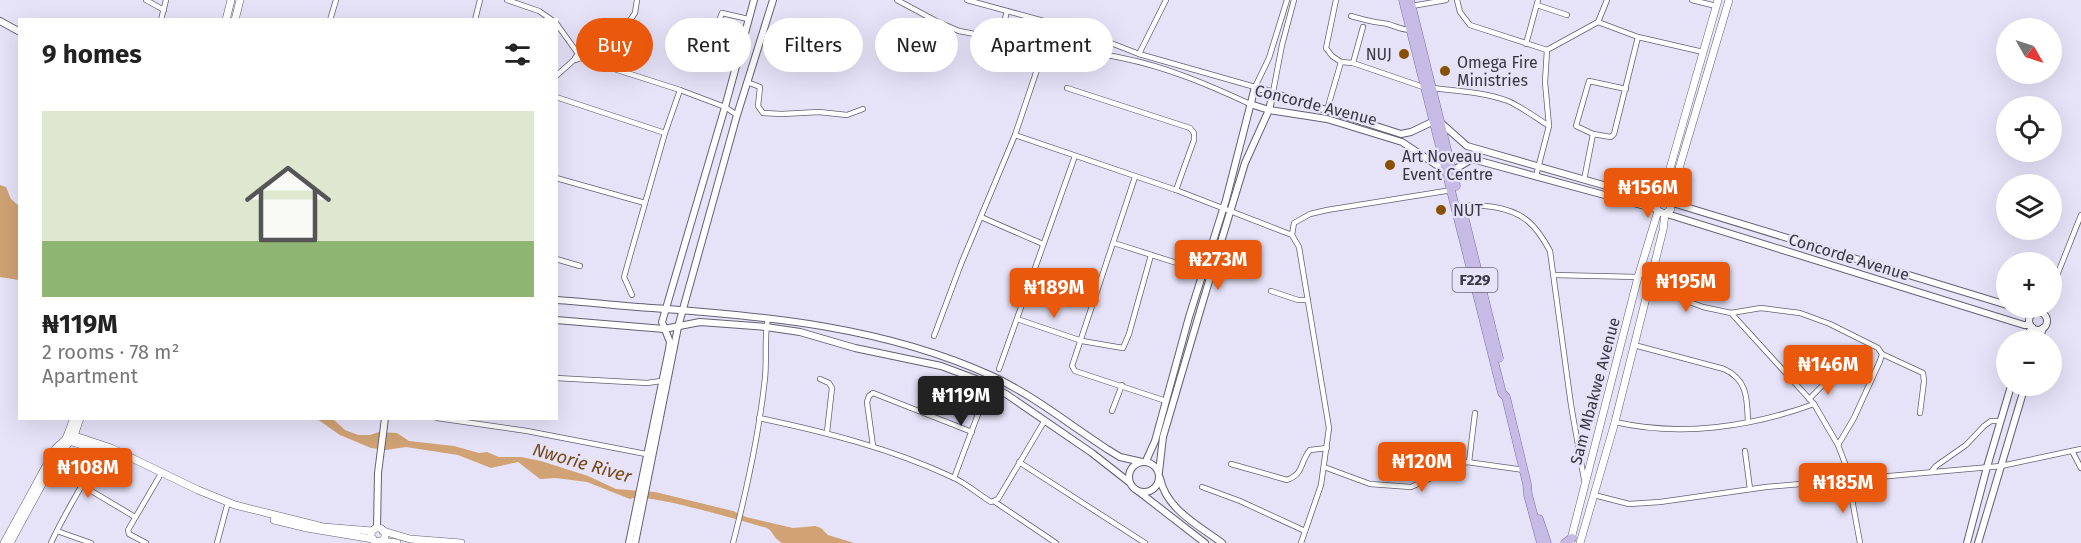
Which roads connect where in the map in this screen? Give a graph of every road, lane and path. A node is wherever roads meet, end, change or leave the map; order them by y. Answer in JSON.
{"nodes":[{"id":1,"x":146,"y":0,"type":"edge"},
{"id":2,"x":166,"y":0,"type":"edge"},
{"id":3,"x":231,"y":0,"type":"edge"},
{"id":4,"x":240,"y":0,"type":"edge"},
{"id":5,"x":336,"y":0,"type":"edge"},
{"id":6,"x":480,"y":0,"type":"edge"},
{"id":7,"x":507,"y":0,"type":"edge"},
{"id":8,"x":637,"y":0,"type":"edge"},
{"id":9,"x":754,"y":0,"type":"edge"},
{"id":10,"x":772,"y":0,"type":"edge"},
{"id":11,"x":897,"y":0,"type":"edge"},
{"id":12,"x":967,"y":0,"type":"edge"},
{"id":13,"x":1166,"y":0,"type":"edge"},
{"id":14,"x":1287,"y":0,"type":"edge"},
{"id":15,"x":1294,"y":0,"type":"edge"},
{"id":16,"x":1336,"y":0,"type":"edge"},
{"id":17,"x":1403,"y":0,"type":"edge"},
{"id":18,"x":1446,"y":0,"type":"edge"},
{"id":19,"x":1457,"y":0,"type":"edge"},
{"id":20,"x":1607,"y":0,"type":"edge"},
{"id":21,"x":1692,"y":0,"type":"edge"},
{"id":22,"x":1729,"y":0,"type":"edge"},
{"id":23,"x":1411,"y":3,"type":"edge"},
{"id":24,"x":1537,"y":3,"type":"edge"},
{"id":25,"x":1717,"y":3,"type":"edge"},
{"id":26,"x":164,"y":10,"type":"junction"},
{"id":27,"x":1007,"y":11,"type":"junction"},
{"id":28,"x":1567,"y":15,"type":"dead end"},
{"id":29,"x":1352,"y":16,"type":"dead end"},
{"id":30,"x":162,"y":18,"type":"edge"},
{"id":31,"x":226,"y":18,"type":"edge"},
{"id":32,"x":236,"y":18,"type":"edge"},
{"id":33,"x":331,"y":18,"type":"edge"},
{"id":34,"x":476,"y":18,"type":"edge"},
{"id":35,"x":549,"y":18,"type":"edge"},
{"id":36,"x":632,"y":18,"type":"edge"},
{"id":37,"x":720,"y":18,"type":"edge"},
{"id":38,"x":741,"y":18,"type":"edge"},
{"id":39,"x":749,"y":18,"type":"edge"},
{"id":40,"x":1005,"y":18,"type":"edge"},
{"id":41,"x":1033,"y":18,"type":"edge"},
{"id":42,"x":0,"y":21,"type":"edge"},
{"id":43,"x":1598,"y":22,"type":"junction"},
{"id":44,"x":558,"y":26,"type":"edge"},
{"id":45,"x":1363,"y":27,"type":"dead end"},
{"id":46,"x":1412,"y":30,"type":"junction"},
{"id":47,"x":18,"y":31,"type":"edge"},
{"id":48,"x":970,"y":32,"type":"edge"},
{"id":49,"x":1638,"y":37,"type":"junction"},
{"id":50,"x":1113,"y":44,"type":"edge"},
{"id":51,"x":1526,"y":44,"type":"junction"},
{"id":52,"x":1547,"y":50,"type":"junction"},
{"id":53,"x":1703,"y":52,"type":"junction"},
{"id":54,"x":576,"y":54,"type":"edge"},
{"id":55,"x":1139,"y":54,"type":"junction"},
{"id":56,"x":1113,"y":57,"type":"edge"},
{"id":57,"x":576,"y":60,"type":"edge"},
{"id":58,"x":1341,"y":62,"type":"junction"},
{"id":59,"x":1353,"y":63,"type":"junction"},
{"id":60,"x":623,"y":72,"type":"edge"},
{"id":61,"x":734,"y":72,"type":"edge"},
{"id":62,"x":1036,"y":72,"type":"edge"},
{"id":63,"x":558,"y":74,"type":"edge"},
{"id":64,"x":747,"y":82,"type":"junction"},
{"id":65,"x":1255,"y":87,"type":"junction"},
{"id":66,"x":1067,"y":88,"type":"dead end"},
{"id":67,"x":1429,"y":88,"type":"junction"},
{"id":68,"x":1626,"y":89,"type":"junction"},
{"id":69,"x":680,"y":90,"type":"junction"},
{"id":70,"x":1273,"y":93,"type":"junction"},
{"id":71,"x":558,"y":98,"type":"edge"},
{"id":72,"x":1250,"y":104,"type":"junction"},
{"id":73,"x":725,"y":107,"type":"junction"},
{"id":74,"x":863,"y":109,"type":"dead end"},
{"id":75,"x":1269,"y":110,"type":"junction"},
{"id":76,"x":1327,"y":111,"type":"junction"},
{"id":77,"x":737,"y":115,"type":"junction"},
{"id":78,"x":1437,"y":121,"type":"junction"},
{"id":79,"x":1549,"y":126,"type":"junction"},
{"id":80,"x":665,"y":133,"type":"junction"},
{"id":81,"x":1593,"y":134,"type":"junction"},
{"id":82,"x":1015,"y":135,"type":"junction"},
{"id":83,"x":1075,"y":156,"type":"junction"},
{"id":84,"x":1538,"y":166,"type":"junction"},
{"id":85,"x":1449,"y":171,"type":"junction"},
{"id":86,"x":1536,"y":176,"type":"junction"},
{"id":87,"x":1135,"y":177,"type":"junction"},
{"id":88,"x":558,"y":179,"type":"edge"},
{"id":89,"x":1584,"y":180,"type":"junction"},
{"id":90,"x":1176,"y":190,"type":"junction"},
{"id":91,"x":1452,"y":190,"type":"junction"},
{"id":92,"x":1660,"y":200,"type":"junction"},
{"id":93,"x":645,"y":203,"type":"junction"},
{"id":94,"x":1670,"y":203,"type":"junction"},
{"id":95,"x":1459,"y":207,"type":"junction"},
{"id":96,"x":1226,"y":210,"type":"junction"},
{"id":97,"x":1661,"y":212,"type":"junction"},
{"id":98,"x":2081,"y":215,"type":"edge"},
{"id":99,"x":981,"y":217,"type":"junction"},
{"id":100,"x":1745,"y":223,"type":"junction"},
{"id":101,"x":1292,"y":235,"type":"junction"},
{"id":102,"x":1740,"y":238,"type":"junction"},
{"id":103,"x":1114,"y":243,"type":"junction"},
{"id":104,"x":1043,"y":244,"type":"junction"},
{"id":105,"x":1151,"y":255,"type":"junction"},
{"id":106,"x":558,"y":260,"type":"edge"},
{"id":107,"x":2062,"y":263,"type":"edge"},
{"id":108,"x":1183,"y":265,"type":"dead end"},
{"id":109,"x":580,"y":266,"type":"dead end"},
{"id":110,"x":1554,"y":275,"type":"junction"},
{"id":111,"x":1638,"y":277,"type":"junction"},
{"id":112,"x":1648,"y":286,"type":"junction"},
{"id":113,"x":1271,"y":291,"type":"dead end"},
{"id":114,"x":632,"y":295,"type":"dead end"},
{"id":115,"x":558,"y":300,"type":"edge"},
{"id":116,"x":1308,"y":300,"type":"junction"},
{"id":117,"x":1996,"y":302,"type":"edge"},
{"id":118,"x":666,"y":309,"type":"junction"},
{"id":119,"x":682,"y":310,"type":"junction"},
{"id":120,"x":1731,"y":314,"type":"junction"},
{"id":121,"x":768,"y":318,"type":"junction"},
{"id":122,"x":2030,"y":318,"type":"edge"},
{"id":123,"x":2045,"y":318,"type":"edge"},
{"id":124,"x":1017,"y":319,"type":"junction"},
{"id":125,"x":558,"y":320,"type":"edge"},
{"id":126,"x":678,"y":327,"type":"junction"},
{"id":127,"x":766,"y":327,"type":"junction"},
{"id":128,"x":2028,"y":327,"type":"junction"},
{"id":129,"x":2043,"y":328,"type":"joint"},
{"id":130,"x":664,"y":329,"type":"junction"},
{"id":131,"x":2027,"y":330,"type":"edge"},
{"id":132,"x":934,"y":336,"type":"dead end"},
{"id":133,"x":1082,"y":341,"type":"junction"},
{"id":134,"x":1634,"y":345,"type":"junction"},
{"id":135,"x":1882,"y":354,"type":"junction"},
{"id":136,"x":999,"y":369,"type":"dead end"},
{"id":137,"x":558,"y":378,"type":"edge"},
{"id":138,"x":1830,"y":378,"type":"dead end"},
{"id":139,"x":820,"y":379,"type":"dead end"},
{"id":140,"x":661,"y":381,"type":"junction"},
{"id":141,"x":990,"y":385,"type":"junction"},
{"id":142,"x":1122,"y":385,"type":"junction"},
{"id":143,"x":2008,"y":396,"type":"edge"},
{"id":144,"x":2022,"y":396,"type":"edge"},
{"id":145,"x":1809,"y":399,"type":"junction"},
{"id":146,"x":1166,"y":401,"type":"junction"},
{"id":147,"x":1814,"y":404,"type":"junction"},
{"id":148,"x":1112,"y":411,"type":"dead end"},
{"id":149,"x":1475,"y":413,"type":"dead end"},
{"id":150,"x":1920,"y":413,"type":"dead end"},
{"id":151,"x":759,"y":418,"type":"junction"},
{"id":152,"x":74,"y":420,"type":"edge"},
{"id":153,"x":79,"y":420,"type":"edge"},
{"id":154,"x":452,"y":420,"type":"edge"},
{"id":155,"x":1045,"y":420,"type":"junction"},
{"id":156,"x":2000,"y":421,"type":"junction"},
{"id":157,"x":384,"y":422,"type":"edge"},
{"id":158,"x":1615,"y":422,"type":"junction"},
{"id":159,"x":1748,"y":422,"type":"junction"},
{"id":160,"x":826,"y":432,"type":"junction"},
{"id":161,"x":972,"y":432,"type":"junction"},
{"id":162,"x":70,"y":439,"type":"junction"},
{"id":163,"x":1839,"y":445,"type":"junction"},
{"id":164,"x":873,"y":446,"type":"junction"},
{"id":165,"x":103,"y":447,"type":"junction"},
{"id":166,"x":1327,"y":448,"type":"junction"},
{"id":167,"x":2081,"y":449,"type":"edge"},
{"id":168,"x":1744,"y":451,"type":"dead end"},
{"id":169,"x":2072,"y":451,"type":"junction"},
{"id":170,"x":646,"y":454,"type":"junction"},
{"id":171,"x":1144,"y":461,"type":"junction"},
{"id":172,"x":1020,"y":462,"type":"junction"},
{"id":173,"x":1469,"y":462,"type":"junction"},
{"id":174,"x":1231,"y":464,"type":"dead end"},
{"id":175,"x":2001,"y":466,"type":"junction"},
{"id":176,"x":1324,"y":467,"type":"junction"},
{"id":177,"x":1987,"y":467,"type":"junction"},
{"id":178,"x":2081,"y":468,"type":"edge"},
{"id":179,"x":1524,"y":470,"type":"junction"},
{"id":180,"x":1931,"y":472,"type":"junction"},
{"id":181,"x":161,"y":474,"type":"junction"},
{"id":182,"x":1159,"y":474,"type":"junction"},
{"id":183,"x":954,"y":478,"type":"junction"},
{"id":184,"x":1848,"y":480,"type":"junction"},
{"id":185,"x":1129,"y":482,"type":"junction"},
{"id":186,"x":1585,"y":482,"type":"junction"},
{"id":187,"x":1527,"y":484,"type":"junction"},
{"id":188,"x":83,"y":486,"type":"junction"},
{"id":189,"x":1202,"y":487,"type":"dead end"},
{"id":190,"x":643,"y":489,"type":"junction"},
{"id":191,"x":1750,"y":489,"type":"junction"},
{"id":192,"x":1138,"y":491,"type":"junction"},
{"id":193,"x":1594,"y":495,"type":"junction"},
{"id":194,"x":641,"y":498,"type":"junction"},
{"id":195,"x":995,"y":502,"type":"junction"},
{"id":196,"x":227,"y":504,"type":"junction"},
{"id":197,"x":1537,"y":513,"type":"junction"},
{"id":198,"x":135,"y":517,"type":"junction"},
{"id":199,"x":57,"y":531,"type":"junction"},
{"id":200,"x":1305,"y":531,"type":"junction"},
{"id":201,"x":1133,"y":535,"type":"junction"},
{"id":202,"x":132,"y":536,"type":"junction"},
{"id":203,"x":377,"y":536,"type":"edge"},
{"id":204,"x":1569,"y":541,"type":"edge"},
{"id":205,"x":4,"y":543,"type":"edge"},
{"id":206,"x":10,"y":543,"type":"edge"},
{"id":207,"x":51,"y":543,"type":"edge"},
{"id":208,"x":91,"y":543,"type":"edge"},
{"id":209,"x":129,"y":543,"type":"edge"},
{"id":210,"x":146,"y":543,"type":"edge"},
{"id":211,"x":217,"y":543,"type":"edge"},
{"id":212,"x":397,"y":543,"type":"edge"},
{"id":213,"x":461,"y":543,"type":"edge"},
{"id":214,"x":629,"y":543,"type":"edge"},
{"id":215,"x":635,"y":543,"type":"edge"},
{"id":216,"x":733,"y":543,"type":"edge"},
{"id":217,"x":1056,"y":543,"type":"edge"},
{"id":218,"x":1129,"y":543,"type":"edge"},
{"id":219,"x":1145,"y":543,"type":"edge"},
{"id":220,"x":1205,"y":543,"type":"edge"},
{"id":221,"x":1222,"y":543,"type":"edge"},
{"id":222,"x":1301,"y":543,"type":"edge"},
{"id":223,"x":1545,"y":543,"type":"edge"},
{"id":224,"x":1580,"y":543,"type":"edge"},
{"id":225,"x":1860,"y":543,"type":"edge"},
{"id":226,"x":1967,"y":543,"type":"edge"},
{"id":227,"x":1978,"y":543,"type":"edge"}],
"edges":[{"from":1,"to":26,"type":"street"},
{"from":2,"to":26,"type":"street"},
{"from":3,"to":31,"type":"main road"},
{"from":4,"to":32,"type":"main road"},
{"from":5,"to":33,"type":"street"},
{"from":6,"to":34,"type":"street"},
{"from":7,"to":35,"type":"street"},
{"from":8,"to":36,"type":"street"},
{"from":9,"to":39,"type":"street"},
{"from":10,"to":64,"type":"street"},
{"from":11,"to":48,"type":"street","name":"Concorde Avenue"},
{"from":12,"to":27,"type":"street","name":"Concorde Avenue"},
{"from":13,"to":55,"type":"street"},
{"from":14,"to":65,"type":"street"},
{"from":15,"to":70,"type":"street"},
{"from":16,"to":58,"type":"street"},
{"from":17,"to":46,"type":"main road","number":"F229"},
{"from":18,"to":23,"type":"street"},
{"from":19,"to":51,"type":"street"},
{"from":20,"to":43,"type":"street"},
{"from":21,"to":25,"type":"street"},
{"from":22,"to":94,"type":"main road"},
{"from":23,"to":67,"type":"main road","number":"F229"},
{"from":24,"to":28,"type":"street"},
{"from":24,"to":51,"type":"street"},
{"from":25,"to":53,"type":"main road"},
{"from":26,"to":30,"type":"street"},
{"from":27,"to":40,"type":"street"},
{"from":27,"to":41,"type":"street","name":"Concorde Avenue"},
{"from":29,"to":46,"type":"street"},
{"from":37,"to":38,"type":"street"},
{"from":42,"to":47,"type":"street"},
{"from":43,"to":49,"type":"street"},
{"from":43,"to":52,"type":"street"},
{"from":44,"to":54,"type":"street"},
{"from":45,"to":59,"type":"street"},
{"from":46,"to":67,"type":"main road","number":"F229"},
{"from":49,"to":53,"type":"street"},
{"from":49,"to":68,"type":"street"},
{"from":50,"to":55,"type":"street","name":"Concorde Avenue"},
{"from":51,"to":52,"type":"street"},
{"from":52,"to":79,"type":"street"},
{"from":53,"to":92,"type":"main road"},
{"from":55,"to":65,"type":"street","name":"Concorde Avenue"},
{"from":56,"to":72,"type":"street","name":"Concorde Avenue"},
{"from":57,"to":63,"type":"street"},
{"from":58,"to":59,"type":"street"},
{"from":58,"to":76,"type":"street"},
{"from":59,"to":67,"type":"street"},
{"from":60,"to":69,"type":"street"},
{"from":61,"to":73,"type":"street"},
{"from":62,"to":82,"type":"street"},
{"from":64,"to":74,"type":"street"},
{"from":64,"to":77,"type":"street"},
{"from":65,"to":70,"type":"street","name":"Concorde Avenue"},
{"from":65,"to":72,"type":"street"},
{"from":66,"to":90,"type":"street"},
{"from":67,"to":78,"type":"main road","number":"F229"},
{"from":67,"to":79,"type":"street"},
{"from":68,"to":81,"type":"street"},
{"from":68,"to":81,"type":"street"},
{"from":69,"to":73,"type":"street"},
{"from":69,"to":80,"type":"street"},
{"from":70,"to":75,"type":"street"},
{"from":70,"to":76,"type":"street","name":"Concorde Avenue"},
{"from":71,"to":80,"type":"street"},
{"from":72,"to":75,"type":"street","name":"Concorde Avenue"},
{"from":72,"to":96,"type":"street"},
{"from":73,"to":77,"type":"street"},
{"from":73,"to":118,"type":"street"},
{"from":75,"to":85,"type":"street","name":"Concorde Avenue"},
{"from":75,"to":96,"type":"street"},
{"from":76,"to":78,"type":"street","name":"Concorde Avenue"},
{"from":77,"to":119,"type":"street"},
{"from":78,"to":84,"type":"street"},
{"from":78,"to":85,"type":"main road","number":"F229"},
{"from":79,"to":84,"type":"street"},
{"from":80,"to":93,"type":"street"},
{"from":81,"to":89,"type":"street"},
{"from":82,"to":83,"type":"street"},
{"from":82,"to":99,"type":"street"},
{"from":83,"to":87,"type":"street"},
{"from":83,"to":104,"type":"street"},
{"from":84,"to":86,"type":"street"},
{"from":84,"to":89,"type":"street"},
{"from":85,"to":86,"type":"street","name":"Concorde Avenue"},
{"from":85,"to":91,"type":"main road","number":"F229"},
{"from":85,"to":95,"type":"main road","number":"F229"},
{"from":86,"to":97,"type":"street","name":"Concorde Avenue"},
{"from":87,"to":90,"type":"street"},
{"from":87,"to":103,"type":"street"},
{"from":88,"to":93,"type":"street"},
{"from":89,"to":92,"type":"street"},
{"from":90,"to":96,"type":"street"},
{"from":91,"to":95,"type":"main road","number":"F229"},
{"from":91,"to":101,"type":"street"},
{"from":92,"to":94,"type":"main road"},
{"from":92,"to":97,"type":"main road"},
{"from":93,"to":114,"type":"street"},
{"from":94,"to":97,"type":"main road"},
{"from":94,"to":100,"type":"street","name":"Concorde Avenue"},
{"from":95,"to":110,"type":"street"},
{"from":95,"to":179,"type":"main road","number":"F229"},
{"from":96,"to":101,"type":"street"},
{"from":96,"to":146,"type":"street"},
{"from":96,"to":182,"type":"street"},
{"from":97,"to":102,"type":"street","name":"Concorde Avenue"},
{"from":97,"to":111,"type":"main road","name":"Sam Mbakwe Avenue"},
{"from":97,"to":112,"type":"main road","name":"Sam Mbakwe Avenue"},
{"from":98,"to":107,"type":"street"},
{"from":99,"to":104,"type":"street"},
{"from":99,"to":132,"type":"street"},
{"from":100,"to":102,"type":"street"},
{"from":100,"to":117,"type":"street","name":"Concorde Avenue"},
{"from":101,"to":116,"type":"street"},
{"from":102,"to":128,"type":"street","name":"Concorde Avenue"},
{"from":103,"to":105,"type":"street"},
{"from":103,"to":133,"type":"street"},
{"from":104,"to":124,"type":"street"},
{"from":105,"to":108,"type":"street"},
{"from":105,"to":133,"type":"street"},
{"from":106,"to":109,"type":"street"},
{"from":110,"to":111,"type":"street"},
{"from":110,"to":186,"type":"street"},
{"from":111,"to":186,"type":"main road","name":"Sam Mbakwe Avenue"},
{"from":112,"to":120,"type":"street"},
{"from":112,"to":134,"type":"main road","name":"Sam Mbakwe Avenue"},
{"from":113,"to":116,"type":"street"},
{"from":115,"to":118,"type":"street"},
{"from":116,"to":166,"type":"street"},
{"from":118,"to":119,"type":"street"},
{"from":118,"to":130,"type":"street"},
{"from":119,"to":121,"type":"street"},
{"from":119,"to":126,"type":"street"},
{"from":120,"to":135,"type":"street"},
{"from":120,"to":145,"type":"street"},
{"from":121,"to":127,"type":"street"},
{"from":121,"to":171,"type":"street"},
{"from":122,"to":128,"type":"street"},
{"from":123,"to":129,"type":"street"},
{"from":124,"to":133,"type":"street"},
{"from":124,"to":136,"type":"street"},
{"from":125,"to":130,"type":"street"},
{"from":126,"to":127,"type":"street"},
{"from":126,"to":130,"type":"street"},
{"from":126,"to":190,"type":"street"},
{"from":127,"to":141,"type":"street"},
{"from":127,"to":151,"type":"street"},
{"from":128,"to":129,"type":"street","name":"Concorde Avenue"},
{"from":128,"to":131,"type":"street"},
{"from":130,"to":140,"type":"street"},
{"from":133,"to":142,"type":"street"},
{"from":134,"to":158,"type":"main road","name":"Sam Mbakwe Avenue"},
{"from":134,"to":159,"type":"street"},
{"from":135,"to":150,"type":"street"},
{"from":135,"to":163,"type":"street"},
{"from":137,"to":140,"type":"street"},
{"from":138,"to":145,"type":"street"},
{"from":139,"to":160,"type":"street"},
{"from":140,"to":170,"type":"street"},
{"from":141,"to":155,"type":"street"},
{"from":141,"to":161,"type":"street"},
{"from":142,"to":146,"type":"street"},
{"from":142,"to":148,"type":"street"},
{"from":143,"to":156,"type":"street"},
{"from":144,"to":175,"type":"street"},
{"from":145,"to":147,"type":"street"},
{"from":146,"to":171,"type":"street"},
{"from":147,"to":159,"type":"street"},
{"from":147,"to":163,"type":"street"},
{"from":149,"to":173,"type":"street"},
{"from":151,"to":160,"type":"street"},
{"from":151,"to":216,"type":"street"},
{"from":152,"to":162,"type":"main road"},
{"from":153,"to":162,"type":"main road"},
{"from":154,"to":170,"type":"street"},
{"from":155,"to":172,"type":"street"},
{"from":155,"to":185,"type":"street"},
{"from":156,"to":177,"type":"street"},
{"from":156,"to":180,"type":"street"},
{"from":157,"to":203,"type":"street"},
{"from":158,"to":159,"type":"street"},
{"from":158,"to":193,"type":"main road","name":"Sam Mbakwe Avenue"},
{"from":160,"to":164,"type":"street"},
{"from":161,"to":164,"type":"street"},
{"from":161,"to":183,"type":"street"},
{"from":162,"to":165,"type":"main road"},
{"from":162,"to":205,"type":"main road"},
{"from":162,"to":206,"type":"main road"},
{"from":163,"to":184,"type":"street"},
{"from":164,"to":183,"type":"street"},
{"from":165,"to":181,"type":"main road"},
{"from":165,"to":188,"type":"street"},
{"from":166,"to":174,"type":"street"},
{"from":166,"to":176,"type":"street"},
{"from":167,"to":169,"type":"street"},
{"from":168,"to":191,"type":"street"},
{"from":169,"to":175,"type":"street"},
{"from":169,"to":178,"type":"street"},
{"from":170,"to":190,"type":"street"},
{"from":171,"to":182,"type":"street"},
{"from":171,"to":185,"type":"street"},
{"from":172,"to":195,"type":"street"},
{"from":172,"to":201,"type":"street"},
{"from":173,"to":176,"type":"street"},
{"from":173,"to":179,"type":"street"},
{"from":175,"to":177,"type":"street"},
{"from":175,"to":227,"type":"street"},
{"from":176,"to":200,"type":"street"},
{"from":177,"to":180,"type":"street"},
{"from":177,"to":226,"type":"street"},
{"from":179,"to":187,"type":"main road","number":"F229"},
{"from":180,"to":184,"type":"street"},
{"from":181,"to":196,"type":"main road"},
{"from":181,"to":198,"type":"street"},
{"from":182,"to":192,"type":"street"},
{"from":182,"to":221,"type":"street"},
{"from":183,"to":195,"type":"street"},
{"from":184,"to":191,"type":"street"},
{"from":184,"to":225,"type":"street"},
{"from":185,"to":192,"type":"street"},
{"from":186,"to":204,"type":"main road","name":"Sam Mbakwe Avenue"},
{"from":187,"to":197,"type":"main road"},
{"from":187,"to":223,"type":"main road"},
{"from":188,"to":198,"type":"street"},
{"from":188,"to":199,"type":"street"},
{"from":189,"to":200,"type":"street"},
{"from":190,"to":194,"type":"street"},
{"from":191,"to":193,"type":"street"},
{"from":192,"to":220,"type":"street"},
{"from":193,"to":224,"type":"main road","name":"Sam Mbakwe Avenue"},
{"from":194,"to":214,"type":"street"},
{"from":194,"to":215,"type":"street"},
{"from":195,"to":217,"type":"street"},
{"from":196,"to":203,"type":"main road"},
{"from":196,"to":211,"type":"street"},
{"from":197,"to":223,"type":"main road"},
{"from":197,"to":223,"type":"main road"},
{"from":198,"to":202,"type":"street"},
{"from":199,"to":207,"type":"street"},
{"from":199,"to":208,"type":"street"},
{"from":200,"to":222,"type":"street"},
{"from":201,"to":218,"type":"street"},
{"from":201,"to":219,"type":"street"},
{"from":202,"to":209,"type":"street"},
{"from":202,"to":210,"type":"street"},
{"from":203,"to":212,"type":"main road"},
{"from":203,"to":213,"type":"main road"}]}
